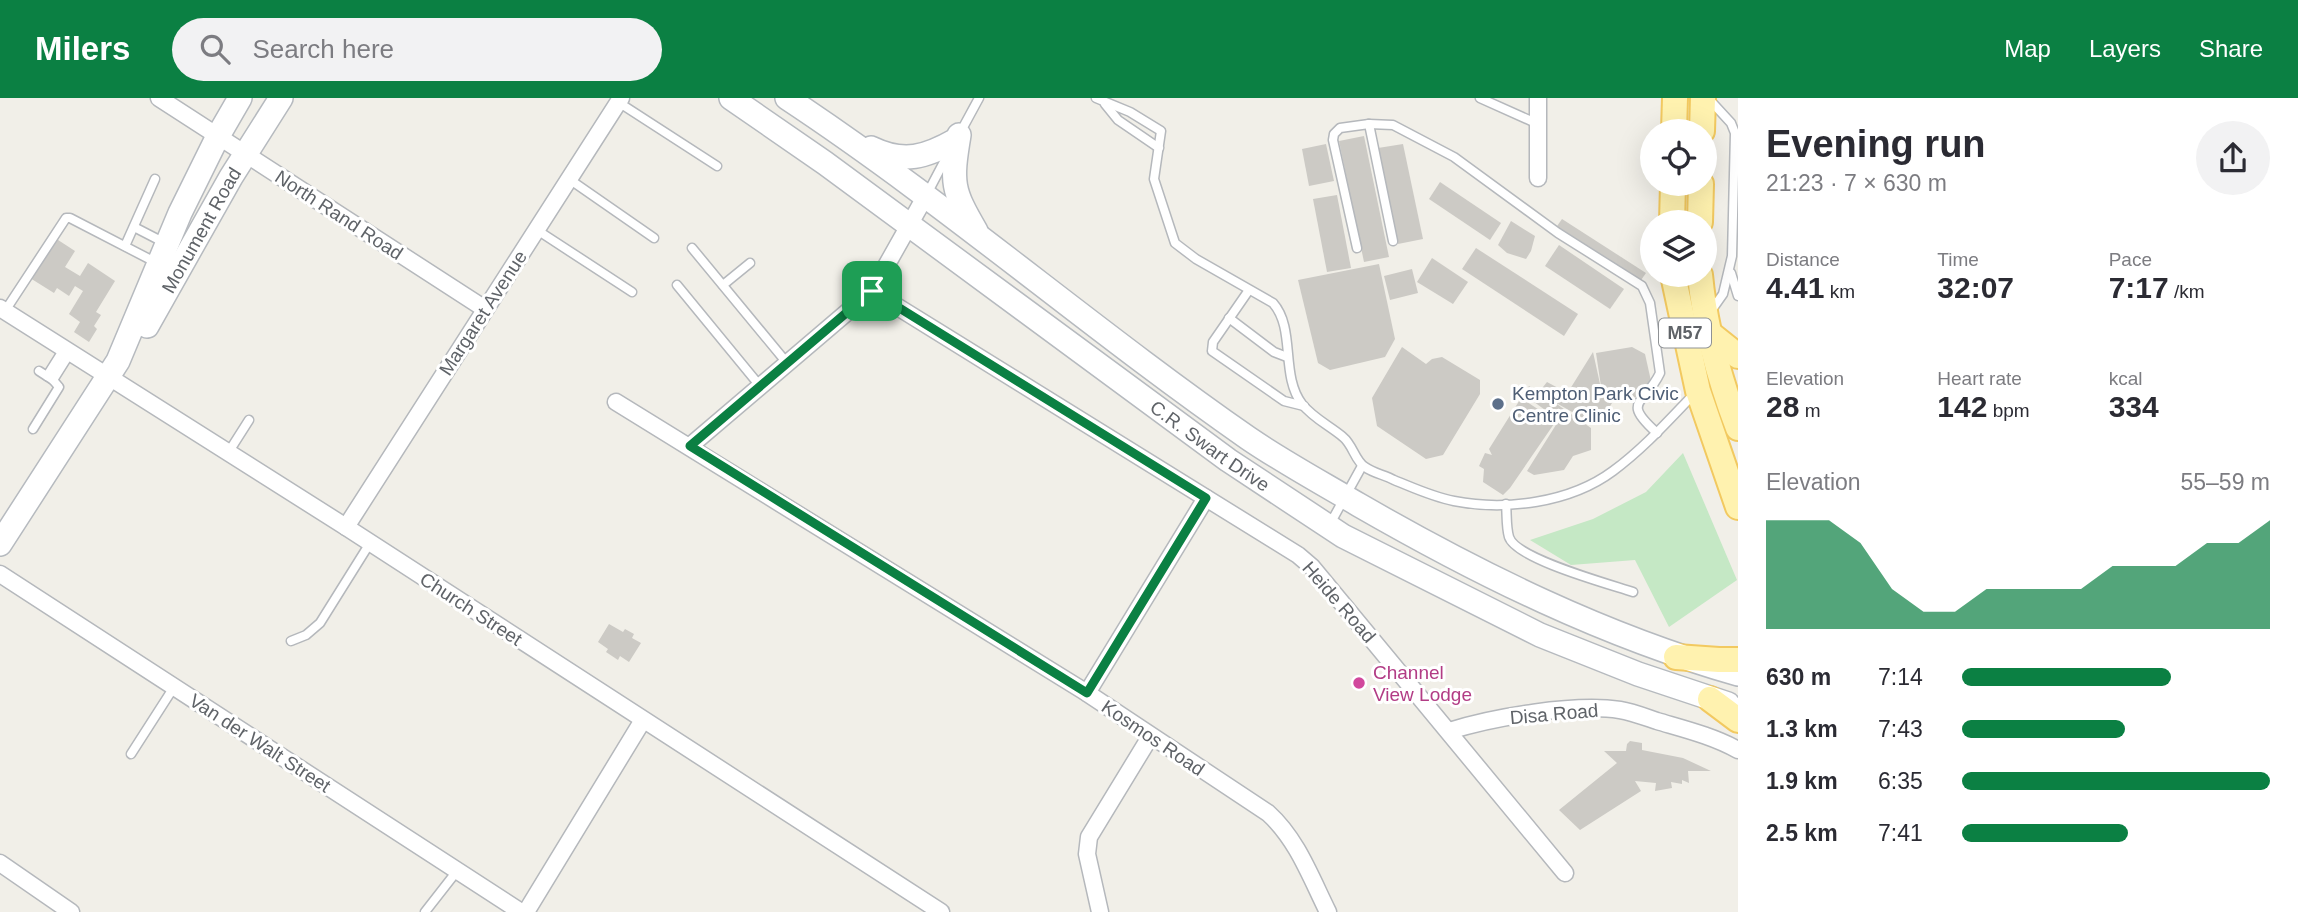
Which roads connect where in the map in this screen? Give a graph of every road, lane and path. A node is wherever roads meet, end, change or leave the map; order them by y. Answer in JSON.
{"nodes":[{"id":1,"x":159,"y":98,"type":"edge"},
{"id":2,"x":240,"y":98,"type":"edge"},
{"id":3,"x":281,"y":98,"type":"edge"},
{"id":4,"x":731,"y":98,"type":"edge"},
{"id":5,"x":786,"y":98,"type":"edge"},
{"id":6,"x":979,"y":98,"type":"edge"},
{"id":7,"x":1480,"y":98,"type":"edge"},
{"id":8,"x":1538,"y":98,"type":"edge"},
{"id":9,"x":1675,"y":98,"type":"edge"},
{"id":10,"x":1703,"y":98,"type":"edge"},
{"id":11,"x":1708,"y":98,"type":"edge"},
{"id":12,"x":620,"y":99,"type":"edge"},
{"id":13,"x":1100,"y":100,"type":"edge"},
{"id":14,"x":1674,"y":119,"type":"edge"},
{"id":15,"x":1702,"y":119,"type":"edge"},
{"id":16,"x":1369,"y":124,"type":"junction"},
{"id":17,"x":1538,"y":124,"type":"junction"},
{"id":18,"x":836,"y":131,"type":"junction"},
{"id":19,"x":218,"y":136,"type":"junction"},
{"id":20,"x":958,"y":138,"type":"junction"},
{"id":21,"x":1159,"y":148,"type":"junction"},
{"id":22,"x":245,"y":155,"type":"junction"},
{"id":23,"x":717,"y":166,"type":"dead end"},
{"id":24,"x":1538,"y":178,"type":"dead end"},
{"id":25,"x":155,"y":179,"type":"dead end"},
{"id":26,"x":569,"y":179,"type":"junction"},
{"id":27,"x":925,"y":197,"type":"junction"},
{"id":28,"x":134,"y":227,"type":"junction"},
{"id":29,"x":910,"y":227,"type":"junction"},
{"id":30,"x":537,"y":230,"type":"junction"},
{"id":31,"x":654,"y":238,"type":"dead end"},
{"id":32,"x":981,"y":240,"type":"junction"},
{"id":33,"x":1393,"y":241,"type":"dead end"},
{"id":34,"x":125,"y":246,"type":"junction"},
{"id":35,"x":692,"y":248,"type":"dead end"},
{"id":36,"x":1357,"y":248,"type":"dead end"},
{"id":37,"x":163,"y":254,"type":"junction"},
{"id":38,"x":750,"y":263,"type":"dead end"},
{"id":39,"x":1730,"y":267,"type":"junction"},
{"id":40,"x":677,"y":285,"type":"dead end"},
{"id":41,"x":723,"y":285,"type":"junction"},
{"id":42,"x":1680,"y":287,"type":"edge"},
{"id":43,"x":1702,"y":287,"type":"edge"},
{"id":44,"x":1249,"y":290,"type":"junction"},
{"id":45,"x":872,"y":291,"type":"junction"},
{"id":46,"x":632,"y":292,"type":"dead end"},
{"id":47,"x":1738,"y":296,"type":"edge"},
{"id":48,"x":485,"y":309,"type":"junction"},
{"id":49,"x":3,"y":310,"type":"edge"},
{"id":50,"x":1229,"y":318,"type":"junction"},
{"id":51,"x":1707,"y":326,"type":"junction"},
{"id":52,"x":67,"y":351,"type":"junction"},
{"id":53,"x":1287,"y":357,"type":"junction"},
{"id":54,"x":787,"y":363,"type":"junction"},
{"id":55,"x":114,"y":369,"type":"junction"},
{"id":56,"x":39,"y":371,"type":"dead end"},
{"id":57,"x":1721,"y":377,"type":"edge"},
{"id":58,"x":50,"y":378,"type":"junction"},
{"id":59,"x":760,"y":386,"type":"junction"},
{"id":60,"x":615,"y":402,"type":"dead end"},
{"id":61,"x":1304,"y":406,"type":"junction"},
{"id":62,"x":249,"y":419,"type":"dead end"},
{"id":63,"x":1738,"y":428,"type":"edge"},
{"id":64,"x":33,"y":429,"type":"dead end"},
{"id":65,"x":1657,"y":433,"type":"junction"},
{"id":66,"x":690,"y":446,"type":"junction"},
{"id":67,"x":228,"y":453,"type":"junction"},
{"id":68,"x":1362,"y":466,"type":"junction"},
{"id":69,"x":1345,"y":496,"type":"junction"},
{"id":70,"x":1206,"y":498,"type":"junction"},
{"id":71,"x":1506,"y":504,"type":"junction"},
{"id":72,"x":1738,"y":507,"type":"edge"},
{"id":73,"x":345,"y":527,"type":"junction"},
{"id":74,"x":1329,"y":527,"type":"junction"},
{"id":75,"x":370,"y":543,"type":"junction"},
{"id":76,"x":0,"y":544,"type":"edge"},
{"id":77,"x":0,"y":574,"type":"edge"},
{"id":78,"x":1633,"y":592,"type":"dead end"},
{"id":79,"x":291,"y":640,"type":"dead end"},
{"id":80,"x":1676,"y":657,"type":"junction"},
{"id":81,"x":1738,"y":660,"type":"edge"},
{"id":82,"x":1738,"y":674,"type":"edge"},
{"id":83,"x":174,"y":687,"type":"junction"},
{"id":84,"x":1087,"y":693,"type":"junction"},
{"id":85,"x":1710,"y":699,"type":"junction"},
{"id":86,"x":1738,"y":707,"type":"edge"},
{"id":87,"x":643,"y":720,"type":"junction"},
{"id":88,"x":1738,"y":720,"type":"edge"},
{"id":89,"x":1449,"y":732,"type":"junction"},
{"id":90,"x":1150,"y":737,"type":"junction"},
{"id":91,"x":1738,"y":750,"type":"edge"},
{"id":92,"x":131,"y":754,"type":"dead end"},
{"id":93,"x":0,"y":863,"type":"edge"},
{"id":94,"x":457,"y":871,"type":"junction"},
{"id":95,"x":1565,"y":873,"type":"dead end"},
{"id":96,"x":71,"y":912,"type":"edge"},
{"id":97,"x":425,"y":912,"type":"edge"},
{"id":98,"x":521,"y":912,"type":"edge"},
{"id":99,"x":527,"y":912,"type":"edge"},
{"id":100,"x":941,"y":912,"type":"edge"},
{"id":101,"x":1100,"y":912,"type":"edge"},
{"id":102,"x":1328,"y":912,"type":"edge"}],
"edges":[{"from":1,"to":19,"type":"street","name":"North Rand Road"},
{"from":2,"to":19,"type":"main road","name":"Monument Road"},
{"from":3,"to":22,"type":"main road","name":"Monument Road"},
{"from":4,"to":29,"type":"main road","name":"C.R. Swart Drive"},
{"from":5,"to":18,"type":"main road","name":"C.R. Swart Drive"},
{"from":6,"to":20,"type":"lane"},
{"from":7,"to":17,"type":"lane"},
{"from":8,"to":17,"type":"street"},
{"from":9,"to":14,"type":"main road"},
{"from":10,"to":15,"type":"main road"},
{"from":11,"to":39,"type":"lane"},
{"from":12,"to":23,"type":"lane"},
{"from":12,"to":26,"type":"street","name":"Margaret Avenue"},
{"from":13,"to":21,"type":"lane"},
{"from":13,"to":21,"type":"lane"},
{"from":16,"to":33,"type":"lane"},
{"from":16,"to":36,"type":"lane"},
{"from":16,"to":65,"type":"lane"},
{"from":17,"to":24,"type":"street"},
{"from":18,"to":20,"type":"main road"},
{"from":18,"to":27,"type":"main road","name":"C.R. Swart Drive"},
{"from":19,"to":22,"type":"street","name":"North Rand Road"},
{"from":19,"to":37,"type":"main road","name":"Monument Road"},
{"from":20,"to":27,"type":"lane"},
{"from":20,"to":32,"type":"main road"},
{"from":21,"to":44,"type":"lane"},
{"from":22,"to":48,"type":"street","name":"North Rand Road"},
{"from":22,"to":55,"type":"main road","name":"Monument Road"},
{"from":25,"to":28,"type":"lane"},
{"from":26,"to":30,"type":"street","name":"Margaret Avenue"},
{"from":26,"to":31,"type":"lane"},
{"from":27,"to":29,"type":"street"},
{"from":27,"to":32,"type":"main road","name":"C.R. Swart Drive"},
{"from":28,"to":34,"type":"lane"},
{"from":28,"to":37,"type":"lane"},
{"from":29,"to":45,"type":"street"},
{"from":29,"to":74,"type":"main road","name":"C.R. Swart Drive"},
{"from":30,"to":46,"type":"lane"},
{"from":30,"to":48,"type":"street","name":"Margaret Avenue"},
{"from":32,"to":69,"type":"main road","name":"C.R. Swart Drive"},
{"from":34,"to":37,"type":"lane"},
{"from":34,"to":49,"type":"lane"},
{"from":35,"to":41,"type":"lane"},
{"from":37,"to":55,"type":"main road","name":"Monument Road"},
{"from":38,"to":41,"type":"lane"},
{"from":39,"to":47,"type":"lane"},
{"from":39,"to":51,"type":"lane"},
{"from":40,"to":59,"type":"lane"},
{"from":41,"to":54,"type":"lane"},
{"from":42,"to":57,"type":"main road","number":"M57"},
{"from":43,"to":51,"type":"main road","number":"M57"},
{"from":44,"to":50,"type":"lane"},
{"from":44,"to":53,"type":"lane"},
{"from":45,"to":54,"type":"street"},
{"from":45,"to":70,"type":"street","name":"Heide Road"},
{"from":48,"to":73,"type":"street","name":"Margaret Avenue"},
{"from":49,"to":52,"type":"street","name":"Church Street"},
{"from":50,"to":53,"type":"lane"},
{"from":50,"to":61,"type":"lane"},
{"from":51,"to":57,"type":"main road","number":"M57"},
{"from":52,"to":55,"type":"street","name":"Church Street"},
{"from":52,"to":58,"type":"lane"},
{"from":53,"to":61,"type":"lane"},
{"from":54,"to":59,"type":"street"},
{"from":55,"to":67,"type":"street","name":"Church Street"},
{"from":55,"to":76,"type":"main road","name":"Monument Road"},
{"from":56,"to":58,"type":"lane"},
{"from":57,"to":63,"type":"main road","number":"M57"},
{"from":57,"to":65,"type":"lane"},
{"from":57,"to":72,"type":"main road","number":"M57"},
{"from":58,"to":64,"type":"lane"},
{"from":59,"to":66,"type":"street"},
{"from":60,"to":66,"type":"street","name":"Kosmos Road"},
{"from":61,"to":68,"type":"lane"},
{"from":62,"to":67,"type":"lane"},
{"from":65,"to":71,"type":"lane"},
{"from":66,"to":84,"type":"street","name":"Kosmos Road"},
{"from":67,"to":73,"type":"street","name":"Church Street"},
{"from":68,"to":69,"type":"lane"},
{"from":68,"to":71,"type":"lane"},
{"from":69,"to":74,"type":"lane"},
{"from":69,"to":80,"type":"main road","name":"C.R. Swart Drive"},
{"from":70,"to":84,"type":"street"},
{"from":70,"to":89,"type":"street","name":"Heide Road"},
{"from":71,"to":78,"type":"lane"},
{"from":73,"to":75,"type":"street","name":"Church Street"},
{"from":74,"to":85,"type":"main road","name":"C.R. Swart Drive"},
{"from":75,"to":79,"type":"lane"},
{"from":75,"to":87,"type":"street","name":"Church Street"},
{"from":77,"to":83,"type":"street","name":"Van der Walt Street"},
{"from":80,"to":81,"type":"main road"},
{"from":80,"to":82,"type":"main road","name":"C.R. Swart Drive"},
{"from":83,"to":92,"type":"lane"},
{"from":83,"to":94,"type":"street","name":"Van der Walt Street"},
{"from":84,"to":90,"type":"street","name":"Kosmos Road"},
{"from":85,"to":86,"type":"main road","name":"C.R. Swart Drive"},
{"from":85,"to":88,"type":"main road"},
{"from":87,"to":99,"type":"street"},
{"from":87,"to":100,"type":"street","name":"Church Street"},
{"from":89,"to":91,"type":"street","name":"Disa Road"},
{"from":89,"to":95,"type":"street","name":"Heide Road"},
{"from":90,"to":101,"type":"street"},
{"from":90,"to":102,"type":"street","name":"Kosmos Road"},
{"from":93,"to":96,"type":"street"},
{"from":94,"to":97,"type":"lane"},
{"from":94,"to":98,"type":"street","name":"Van der Walt Street"}]}
